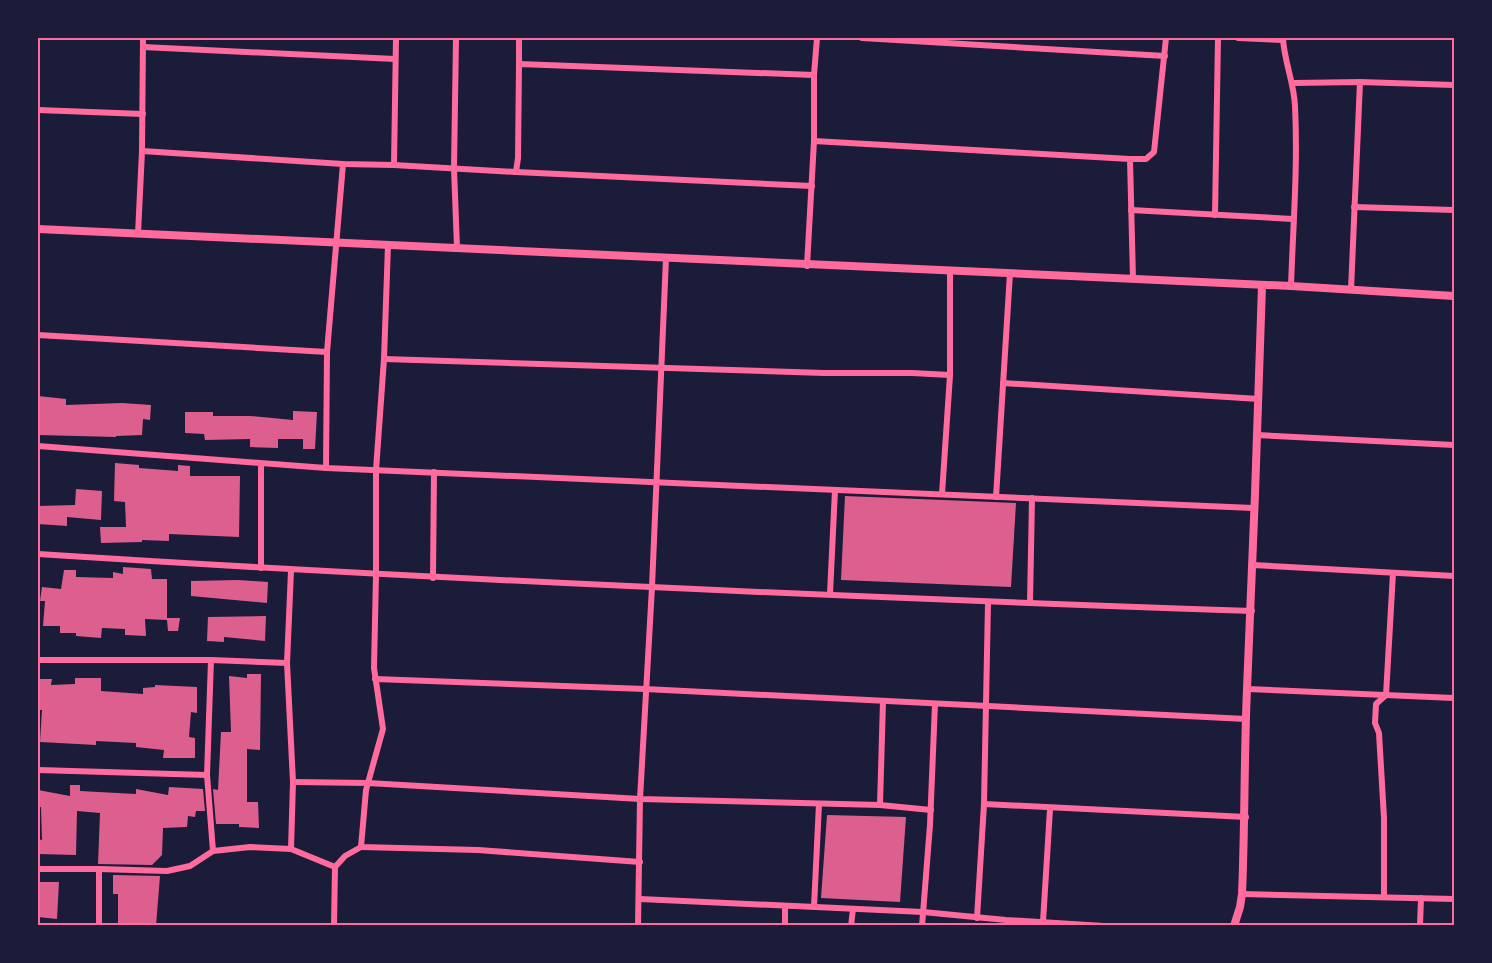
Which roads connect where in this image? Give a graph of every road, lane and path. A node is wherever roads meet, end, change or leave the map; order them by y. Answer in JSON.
{"nodes":[{"id":1,"x":143,"y":38,"type":"edge"},
{"id":2,"x":396,"y":38,"type":"edge"},
{"id":3,"x":456,"y":38,"type":"edge"},
{"id":4,"x":519,"y":38,"type":"edge"},
{"id":5,"x":817,"y":38,"type":"edge"},
{"id":6,"x":862,"y":38,"type":"edge"},
{"id":7,"x":1166,"y":38,"type":"edge"},
{"id":8,"x":1218,"y":38,"type":"edge"},
{"id":9,"x":1238,"y":38,"type":"edge"},
{"id":10,"x":1282,"y":39,"type":"edge"},
{"id":11,"x":143,"y":47,"type":"junction"},
{"id":12,"x":1165,"y":56,"type":"junction"},
{"id":13,"x":395,"y":59,"type":"junction"},
{"id":14,"x":519,"y":64,"type":"junction"},
{"id":15,"x":814,"y":75,"type":"junction"},
{"id":16,"x":1360,"y":82,"type":"junction"},
{"id":17,"x":1293,"y":83,"type":"junction"},
{"id":18,"x":1455,"y":85,"type":"edge"},
{"id":19,"x":38,"y":110,"type":"edge"},
{"id":20,"x":143,"y":114,"type":"junction"},
{"id":21,"x":814,"y":141,"type":"junction"},
{"id":22,"x":142,"y":151,"type":"junction"},
{"id":23,"x":1130,"y":159,"type":"junction"},
{"id":24,"x":343,"y":164,"type":"junction"},
{"id":25,"x":393,"y":165,"type":"junction"},
{"id":26,"x":454,"y":168,"type":"junction"},
{"id":27,"x":516,"y":172,"type":"junction"},
{"id":28,"x":812,"y":186,"type":"junction"},
{"id":29,"x":1354,"y":207,"type":"junction"},
{"id":30,"x":1131,"y":210,"type":"junction"},
{"id":31,"x":1455,"y":210,"type":"edge"},
{"id":32,"x":1215,"y":215,"type":"junction"},
{"id":33,"x":1293,"y":219,"type":"junction"},
{"id":34,"x":38,"y":229,"type":"edge"},
{"id":35,"x":138,"y":234,"type":"junction"},
{"id":36,"x":336,"y":244,"type":"junction"},
{"id":37,"x":388,"y":245,"type":"junction"},
{"id":38,"x":457,"y":248,"type":"junction"},
{"id":39,"x":666,"y":258,"type":"junction"},
{"id":40,"x":807,"y":266,"type":"junction"},
{"id":41,"x":950,"y":271,"type":"junction"},
{"id":42,"x":1010,"y":273,"type":"junction"},
{"id":43,"x":1133,"y":279,"type":"junction"},
{"id":44,"x":1262,"y":286,"type":"junction"},
{"id":45,"x":1291,"y":286,"type":"junction"},
{"id":46,"x":1351,"y":290,"type":"junction"},
{"id":47,"x":1455,"y":296,"type":"edge"},
{"id":48,"x":38,"y":335,"type":"edge"},
{"id":49,"x":327,"y":352,"type":"junction"},
{"id":50,"x":384,"y":359,"type":"junction"},
{"id":51,"x":661,"y":368,"type":"junction"},
{"id":52,"x":950,"y":375,"type":"junction"},
{"id":53,"x":1003,"y":383,"type":"junction"},
{"id":54,"x":1259,"y":399,"type":"junction"},
{"id":55,"x":1257,"y":435,"type":"junction"},
{"id":56,"x":1455,"y":445,"type":"edge"},
{"id":57,"x":38,"y":446,"type":"edge"},
{"id":58,"x":261,"y":464,"type":"junction"},
{"id":59,"x":326,"y":468,"type":"junction"},
{"id":60,"x":376,"y":470,"type":"junction"},
{"id":61,"x":434,"y":472,"type":"junction"},
{"id":62,"x":657,"y":483,"type":"junction"},
{"id":63,"x":835,"y":490,"type":"junction"},
{"id":64,"x":942,"y":494,"type":"junction"},
{"id":65,"x":996,"y":497,"type":"junction"},
{"id":66,"x":1032,"y":498,"type":"junction"},
{"id":67,"x":1253,"y":507,"type":"junction"},
{"id":68,"x":38,"y":554,"type":"edge"},
{"id":69,"x":1253,"y":565,"type":"junction"},
{"id":70,"x":261,"y":568,"type":"junction"},
{"id":71,"x":291,"y":571,"type":"junction"},
{"id":72,"x":1394,"y":573,"type":"junction"},
{"id":73,"x":376,"y":575,"type":"junction"},
{"id":74,"x":1455,"y":576,"type":"edge"},
{"id":75,"x":433,"y":578,"type":"junction"},
{"id":76,"x":652,"y":587,"type":"junction"},
{"id":77,"x":830,"y":594,"type":"junction"},
{"id":78,"x":988,"y":603,"type":"junction"},
{"id":79,"x":1030,"y":603,"type":"junction"},
{"id":80,"x":1252,"y":611,"type":"junction"},
{"id":81,"x":38,"y":660,"type":"edge"},
{"id":82,"x":211,"y":660,"type":"junction"},
{"id":83,"x":287,"y":663,"type":"junction"},
{"id":84,"x":375,"y":679,"type":"junction"},
{"id":85,"x":645,"y":689,"type":"junction"},
{"id":86,"x":1247,"y":689,"type":"junction"},
{"id":87,"x":1386,"y":695,"type":"junction"},
{"id":88,"x":1455,"y":698,"type":"edge"},
{"id":89,"x":883,"y":701,"type":"junction"},
{"id":90,"x":935,"y":704,"type":"junction"},
{"id":91,"x":986,"y":707,"type":"junction"},
{"id":92,"x":1246,"y":719,"type":"junction"},
{"id":93,"x":38,"y":770,"type":"edge"},
{"id":94,"x":207,"y":775,"type":"junction"},
{"id":95,"x":293,"y":782,"type":"junction"},
{"id":96,"x":368,"y":783,"type":"junction"},
{"id":97,"x":640,"y":799,"type":"junction"},
{"id":98,"x":819,"y":804,"type":"junction"},
{"id":99,"x":984,"y":804,"type":"junction"},
{"id":100,"x":880,"y":805,"type":"junction"},
{"id":101,"x":1050,"y":809,"type":"junction"},
{"id":102,"x":931,"y":810,"type":"junction"},
{"id":103,"x":1246,"y":817,"type":"junction"},
{"id":104,"x":361,"y":847,"type":"junction"},
{"id":105,"x":291,"y":849,"type":"junction"},
{"id":106,"x":213,"y":851,"type":"junction"},
{"id":107,"x":640,"y":862,"type":"junction"},
{"id":108,"x":334,"y":867,"type":"junction"},
{"id":109,"x":99,"y":868,"type":"junction"},
{"id":110,"x":38,"y":869,"type":"edge"},
{"id":111,"x":1242,"y":894,"type":"junction"},
{"id":112,"x":1384,"y":897,"type":"junction"},
{"id":113,"x":640,"y":898,"type":"junction"},
{"id":114,"x":1421,"y":898,"type":"junction"},
{"id":115,"x":1455,"y":899,"type":"edge"},
{"id":116,"x":785,"y":906,"type":"junction"},
{"id":117,"x":814,"y":907,"type":"junction"},
{"id":118,"x":852,"y":909,"type":"junction"},
{"id":119,"x":923,"y":912,"type":"junction"},
{"id":120,"x":977,"y":918,"type":"junction"},
{"id":121,"x":1043,"y":922,"type":"junction"},
{"id":122,"x":99,"y":926,"type":"edge"},
{"id":123,"x":334,"y":926,"type":"edge"},
{"id":124,"x":638,"y":926,"type":"edge"},
{"id":125,"x":785,"y":926,"type":"edge"},
{"id":126,"x":851,"y":926,"type":"edge"},
{"id":127,"x":922,"y":926,"type":"edge"},
{"id":128,"x":1104,"y":926,"type":"edge"},
{"id":129,"x":1234,"y":926,"type":"edge"},
{"id":130,"x":1420,"y":926,"type":"edge"}],
"edges":[{"from":1,"to":11,"type":"street"},
{"from":2,"to":13,"type":"street"},
{"from":3,"to":26,"type":"street"},
{"from":4,"to":14,"type":"street"},
{"from":5,"to":15,"type":"street"},
{"from":6,"to":12,"type":"street"},
{"from":7,"to":12,"type":"street"},
{"from":8,"to":32,"type":"street"},
{"from":9,"to":10,"type":"street"},
{"from":10,"to":17,"type":"street"},
{"from":11,"to":13,"type":"street"},
{"from":11,"to":20,"type":"street"},
{"from":12,"to":23,"type":"street"},
{"from":13,"to":25,"type":"street"},
{"from":14,"to":15,"type":"street"},
{"from":14,"to":27,"type":"street"},
{"from":15,"to":21,"type":"street"},
{"from":16,"to":17,"type":"street"},
{"from":16,"to":18,"type":"street"},
{"from":16,"to":29,"type":"street"},
{"from":17,"to":33,"type":"street"},
{"from":19,"to":20,"type":"street"},
{"from":20,"to":22,"type":"street"},
{"from":21,"to":23,"type":"street"},
{"from":21,"to":28,"type":"street"},
{"from":22,"to":24,"type":"street"},
{"from":22,"to":35,"type":"street"},
{"from":23,"to":30,"type":"street"},
{"from":24,"to":25,"type":"street"},
{"from":24,"to":36,"type":"street"},
{"from":25,"to":26,"type":"street"},
{"from":26,"to":27,"type":"street"},
{"from":26,"to":38,"type":"street"},
{"from":27,"to":28,"type":"street"},
{"from":28,"to":40,"type":"street"},
{"from":29,"to":31,"type":"street"},
{"from":29,"to":46,"type":"street"},
{"from":30,"to":32,"type":"street"},
{"from":30,"to":43,"type":"street"},
{"from":32,"to":33,"type":"street"},
{"from":33,"to":45,"type":"street"},
{"from":34,"to":35,"type":"street"},
{"from":35,"to":36,"type":"street"},
{"from":36,"to":37,"type":"street"},
{"from":36,"to":49,"type":"street"},
{"from":37,"to":38,"type":"street"},
{"from":37,"to":50,"type":"street"},
{"from":38,"to":39,"type":"street"},
{"from":39,"to":40,"type":"street"},
{"from":39,"to":51,"type":"street"},
{"from":40,"to":41,"type":"street"},
{"from":41,"to":42,"type":"street"},
{"from":41,"to":52,"type":"street"},
{"from":42,"to":43,"type":"street"},
{"from":42,"to":53,"type":"street"},
{"from":43,"to":44,"type":"street"},
{"from":44,"to":45,"type":"street"},
{"from":44,"to":54,"type":"street"},
{"from":45,"to":46,"type":"street"},
{"from":46,"to":47,"type":"street"},
{"from":48,"to":49,"type":"street"},
{"from":49,"to":59,"type":"street"},
{"from":50,"to":51,"type":"street"},
{"from":50,"to":60,"type":"street"},
{"from":51,"to":52,"type":"street"},
{"from":51,"to":62,"type":"street"},
{"from":52,"to":64,"type":"street"},
{"from":53,"to":54,"type":"street"},
{"from":53,"to":65,"type":"street"},
{"from":54,"to":55,"type":"street"},
{"from":55,"to":56,"type":"street"},
{"from":55,"to":67,"type":"street"},
{"from":57,"to":58,"type":"street"},
{"from":58,"to":59,"type":"street"},
{"from":58,"to":70,"type":"street"},
{"from":59,"to":60,"type":"street"},
{"from":60,"to":61,"type":"street"},
{"from":60,"to":73,"type":"street"},
{"from":61,"to":62,"type":"street"},
{"from":61,"to":75,"type":"street"},
{"from":62,"to":63,"type":"street"},
{"from":62,"to":76,"type":"street"},
{"from":63,"to":64,"type":"street"},
{"from":63,"to":77,"type":"street"},
{"from":64,"to":65,"type":"street"},
{"from":65,"to":66,"type":"street"},
{"from":66,"to":67,"type":"street"},
{"from":66,"to":79,"type":"street"},
{"from":67,"to":69,"type":"street"},
{"from":68,"to":70,"type":"street"},
{"from":69,"to":72,"type":"street"},
{"from":69,"to":80,"type":"street"},
{"from":70,"to":71,"type":"street"},
{"from":71,"to":73,"type":"street"},
{"from":71,"to":83,"type":"street"},
{"from":72,"to":74,"type":"street"},
{"from":72,"to":87,"type":"street"},
{"from":73,"to":75,"type":"street"},
{"from":73,"to":84,"type":"street"},
{"from":75,"to":76,"type":"street"},
{"from":76,"to":77,"type":"street"},
{"from":76,"to":85,"type":"street"},
{"from":77,"to":78,"type":"street"},
{"from":78,"to":79,"type":"street"},
{"from":78,"to":91,"type":"street"},
{"from":79,"to":80,"type":"street"},
{"from":80,"to":86,"type":"street"},
{"from":81,"to":82,"type":"street"},
{"from":82,"to":83,"type":"street"},
{"from":82,"to":94,"type":"street"},
{"from":83,"to":95,"type":"street"},
{"from":84,"to":85,"type":"street"},
{"from":84,"to":96,"type":"street"},
{"from":85,"to":89,"type":"street"},
{"from":85,"to":97,"type":"street"},
{"from":86,"to":87,"type":"street"},
{"from":86,"to":92,"type":"street"},
{"from":87,"to":88,"type":"street"},
{"from":87,"to":112,"type":"street"},
{"from":89,"to":90,"type":"street"},
{"from":89,"to":100,"type":"street"},
{"from":90,"to":91,"type":"street"},
{"from":90,"to":102,"type":"street"},
{"from":91,"to":92,"type":"street"},
{"from":91,"to":99,"type":"street"},
{"from":92,"to":103,"type":"street"},
{"from":93,"to":94,"type":"street"},
{"from":94,"to":106,"type":"street"},
{"from":95,"to":96,"type":"street"},
{"from":95,"to":105,"type":"street"},
{"from":96,"to":97,"type":"street"},
{"from":96,"to":104,"type":"street"},
{"from":97,"to":98,"type":"street"},
{"from":97,"to":107,"type":"street"},
{"from":98,"to":100,"type":"street"},
{"from":98,"to":117,"type":"street"},
{"from":99,"to":101,"type":"street"},
{"from":99,"to":120,"type":"street"},
{"from":100,"to":102,"type":"street"},
{"from":101,"to":103,"type":"street"},
{"from":101,"to":121,"type":"street"},
{"from":102,"to":119,"type":"street"},
{"from":103,"to":111,"type":"street"},
{"from":104,"to":107,"type":"street"},
{"from":104,"to":108,"type":"street"},
{"from":105,"to":106,"type":"street"},
{"from":105,"to":108,"type":"street"},
{"from":106,"to":109,"type":"street"},
{"from":107,"to":113,"type":"street"},
{"from":108,"to":123,"type":"street"},
{"from":109,"to":110,"type":"street"},
{"from":109,"to":122,"type":"street"},
{"from":111,"to":112,"type":"street"},
{"from":111,"to":129,"type":"street"},
{"from":112,"to":114,"type":"street"},
{"from":113,"to":116,"type":"street"},
{"from":113,"to":124,"type":"street"},
{"from":114,"to":115,"type":"street"},
{"from":114,"to":130,"type":"street"},
{"from":116,"to":117,"type":"street"},
{"from":116,"to":125,"type":"street"},
{"from":117,"to":118,"type":"street"},
{"from":118,"to":119,"type":"street"},
{"from":118,"to":126,"type":"street"},
{"from":119,"to":120,"type":"street"},
{"from":119,"to":127,"type":"street"},
{"from":120,"to":121,"type":"street"},
{"from":121,"to":128,"type":"street"}]}
